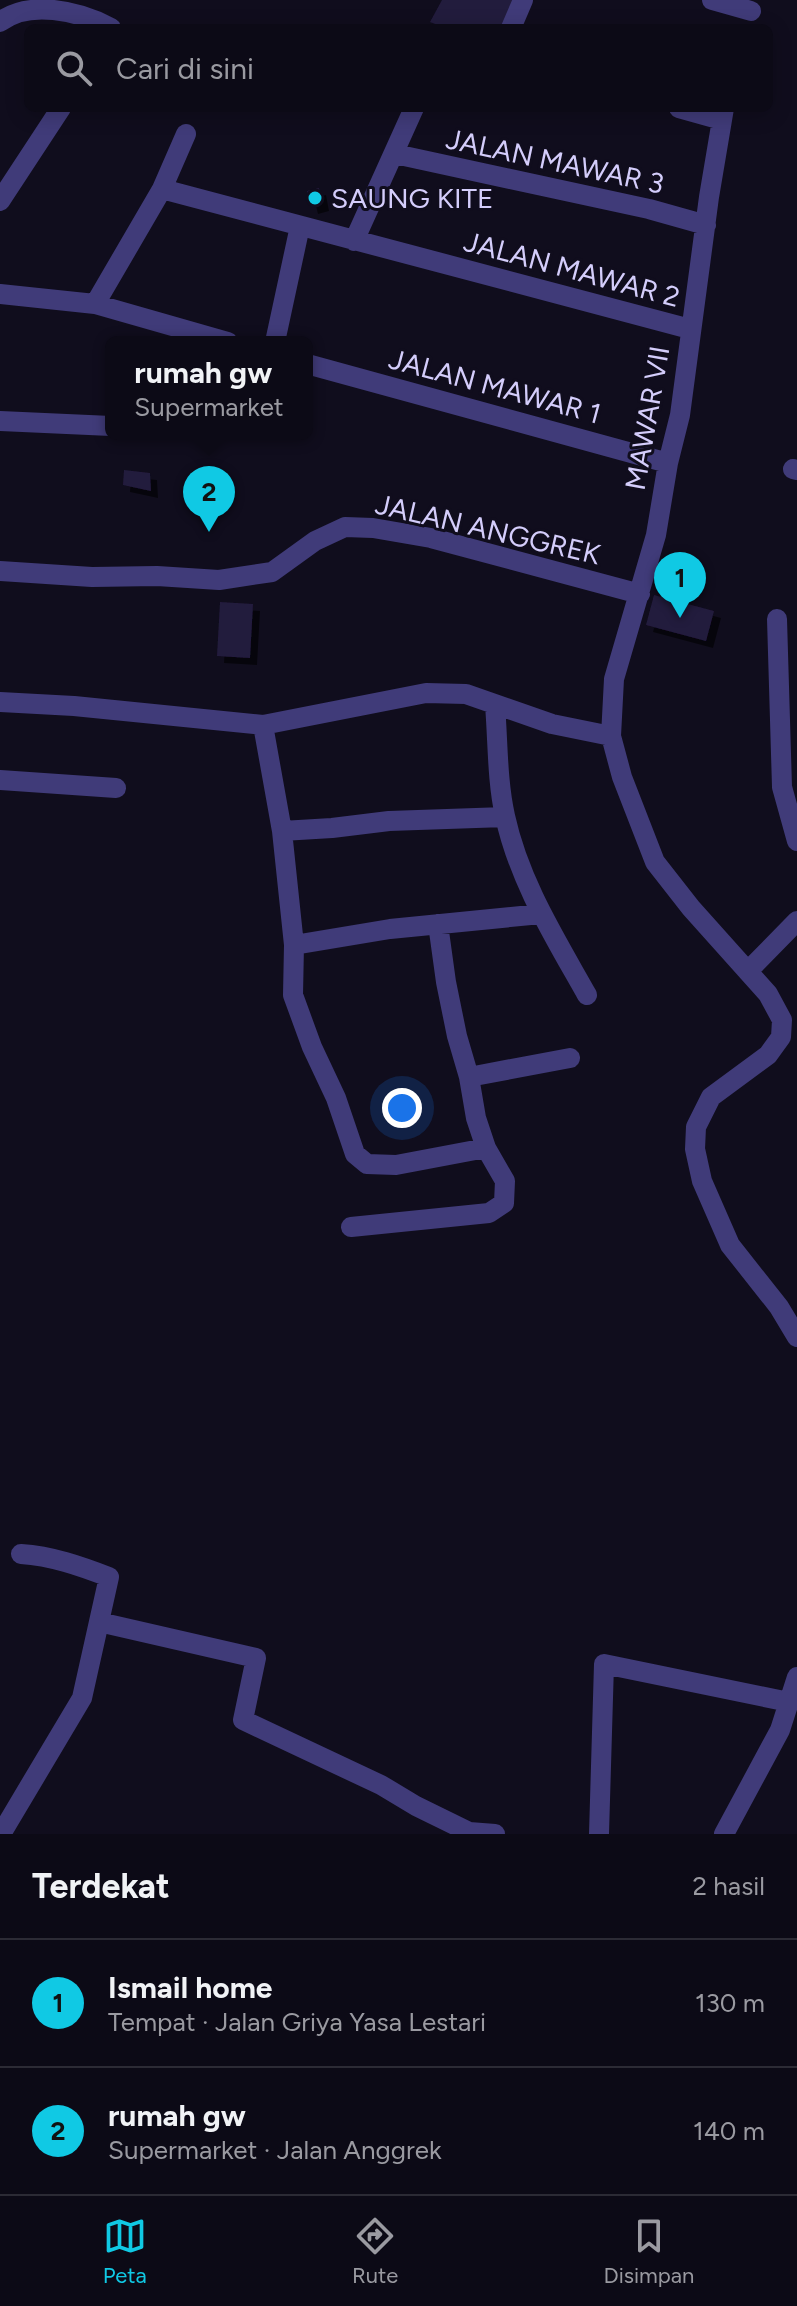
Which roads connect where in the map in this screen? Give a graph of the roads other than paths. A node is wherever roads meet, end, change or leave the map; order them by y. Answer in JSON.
{"nodes":[{"id":1,"x":523,"y":0,"type":"edge"},
{"id":2,"x":712,"y":0,"type":"edge"},
{"id":3,"x":751,"y":13,"type":"edge"},
{"id":4,"x":0,"y":22,"type":"edge"},
{"id":5,"x":103,"y":24,"type":"edge"},
{"id":6,"x":513,"y":24,"type":"edge"},
{"id":7,"x":58,"y":112,"type":"edge"},
{"id":8,"x":412,"y":112,"type":"edge"},
{"id":9,"x":723,"y":114,"type":"edge"},
{"id":10,"x":186,"y":134,"type":"dead end"},
{"id":11,"x":395,"y":154,"type":"junction"},
{"id":12,"x":162,"y":189,"type":"junction"},
{"id":13,"x":0,"y":201,"type":"edge"},
{"id":14,"x":706,"y":225,"type":"junction"},
{"id":15,"x":300,"y":226,"type":"junction"},
{"id":16,"x":354,"y":241,"type":"junction"},
{"id":17,"x":0,"y":294,"type":"edge"},
{"id":18,"x":95,"y":304,"type":"junction"},
{"id":19,"x":690,"y":329,"type":"junction"},
{"id":20,"x":207,"y":336,"type":"edge"},
{"id":21,"x":276,"y":336,"type":"edge"},
{"id":22,"x":313,"y":366,"type":"edge"},
{"id":23,"x":0,"y":421,"type":"edge"},
{"id":24,"x":105,"y":426,"type":"edge"},
{"id":25,"x":668,"y":463,"type":"junction"},
{"id":26,"x":0,"y":571,"type":"edge"},
{"id":27,"x":640,"y":594,"type":"junction"},
{"id":28,"x":777,"y":619,"type":"dead end"},
{"id":29,"x":0,"y":702,"type":"edge"},
{"id":30,"x":495,"y":705,"type":"junction"},
{"id":31,"x":263,"y":725,"type":"junction"},
{"id":32,"x":611,"y":736,"type":"junction"},
{"id":33,"x":0,"y":780,"type":"edge"},
{"id":34,"x":116,"y":788,"type":"dead end"},
{"id":35,"x":505,"y":817,"type":"junction"},
{"id":36,"x":282,"y":831,"type":"junction"},
{"id":37,"x":797,"y":841,"type":"edge"},
{"id":38,"x":541,"y":914,"type":"junction"},
{"id":39,"x":797,"y":921,"type":"edge"},
{"id":40,"x":438,"y":924,"type":"junction"},
{"id":41,"x":294,"y":945,"type":"junction"},
{"id":42,"x":748,"y":971,"type":"junction"},
{"id":43,"x":587,"y":995,"type":"dead end"},
{"id":44,"x":790,"y":1020,"type":"edge"},
{"id":45,"x":570,"y":1058,"type":"dead end"},
{"id":46,"x":469,"y":1077,"type":"junction"},
{"id":47,"x":486,"y":1148,"type":"junction"},
{"id":48,"x":351,"y":1227,"type":"dead end"},
{"id":49,"x":797,"y":1335,"type":"edge"},
{"id":50,"x":21,"y":1554,"type":"dead end"},
{"id":51,"x":99,"y":1622,"type":"junction"},
{"id":52,"x":797,"y":1678,"type":"edge"},
{"id":53,"x":789,"y":1702,"type":"junction"},
{"id":54,"x":469,"y":1833,"type":"edge"},
{"id":55,"x":1,"y":1834,"type":"edge"},
{"id":56,"x":495,"y":1834,"type":"edge"},
{"id":57,"x":599,"y":1834,"type":"edge"},
{"id":58,"x":724,"y":1834,"type":"edge"}],
"edges":[{"from":1,"to":6,"type":"street"},
{"from":2,"to":3,"type":"street"},
{"from":4,"to":5,"type":"street"},
{"from":7,"to":13,"type":"street"},
{"from":8,"to":11,"type":"street","name":"JALAN MAWAR 3"},
{"from":9,"to":14,"type":"street","name":"MAWAR VII"},
{"from":10,"to":12,"type":"street"},
{"from":11,"to":14,"type":"street","name":"JALAN MAWAR 3"},
{"from":11,"to":16,"type":"street"},
{"from":12,"to":15,"type":"street","name":"JALAN MAWAR 2"},
{"from":12,"to":18,"type":"street"},
{"from":14,"to":19,"type":"street","name":"MAWAR VII"},
{"from":15,"to":16,"type":"street","name":"JALAN MAWAR 2"},
{"from":15,"to":21,"type":"street"},
{"from":16,"to":19,"type":"street","name":"JALAN MAWAR 2"},
{"from":17,"to":18,"type":"street"},
{"from":18,"to":20,"type":"street"},
{"from":19,"to":25,"type":"street","name":"MAWAR VII"},
{"from":22,"to":25,"type":"street","name":"JALAN MAWAR 1"},
{"from":23,"to":24,"type":"street"},
{"from":25,"to":27,"type":"street","name":"MAWAR VII"},
{"from":26,"to":27,"type":"street","name":"JALAN ANGGREK"},
{"from":27,"to":32,"type":"street","name":"MAWAR VII"},
{"from":28,"to":37,"type":"street"},
{"from":29,"to":31,"type":"street"},
{"from":30,"to":31,"type":"street"},
{"from":30,"to":32,"type":"street"},
{"from":30,"to":35,"type":"street"},
{"from":31,"to":36,"type":"street"},
{"from":32,"to":42,"type":"street","name":"MAWAR VII"},
{"from":33,"to":34,"type":"street"},
{"from":35,"to":36,"type":"street"},
{"from":35,"to":38,"type":"street"},
{"from":36,"to":41,"type":"street"},
{"from":38,"to":40,"type":"street"},
{"from":38,"to":43,"type":"street"},
{"from":39,"to":42,"type":"street"},
{"from":40,"to":41,"type":"street"},
{"from":40,"to":46,"type":"street"},
{"from":41,"to":47,"type":"street"},
{"from":42,"to":44,"type":"street","name":"MAWAR VII"},
{"from":44,"to":49,"type":"street"},
{"from":45,"to":46,"type":"street"},
{"from":46,"to":47,"type":"street"},
{"from":47,"to":48,"type":"street"},
{"from":50,"to":51,"type":"street"},
{"from":51,"to":54,"type":"street"},
{"from":51,"to":55,"type":"street"},
{"from":52,"to":53,"type":"street"},
{"from":53,"to":57,"type":"street"},
{"from":53,"to":58,"type":"street"},
{"from":54,"to":56,"type":"street"}]}
